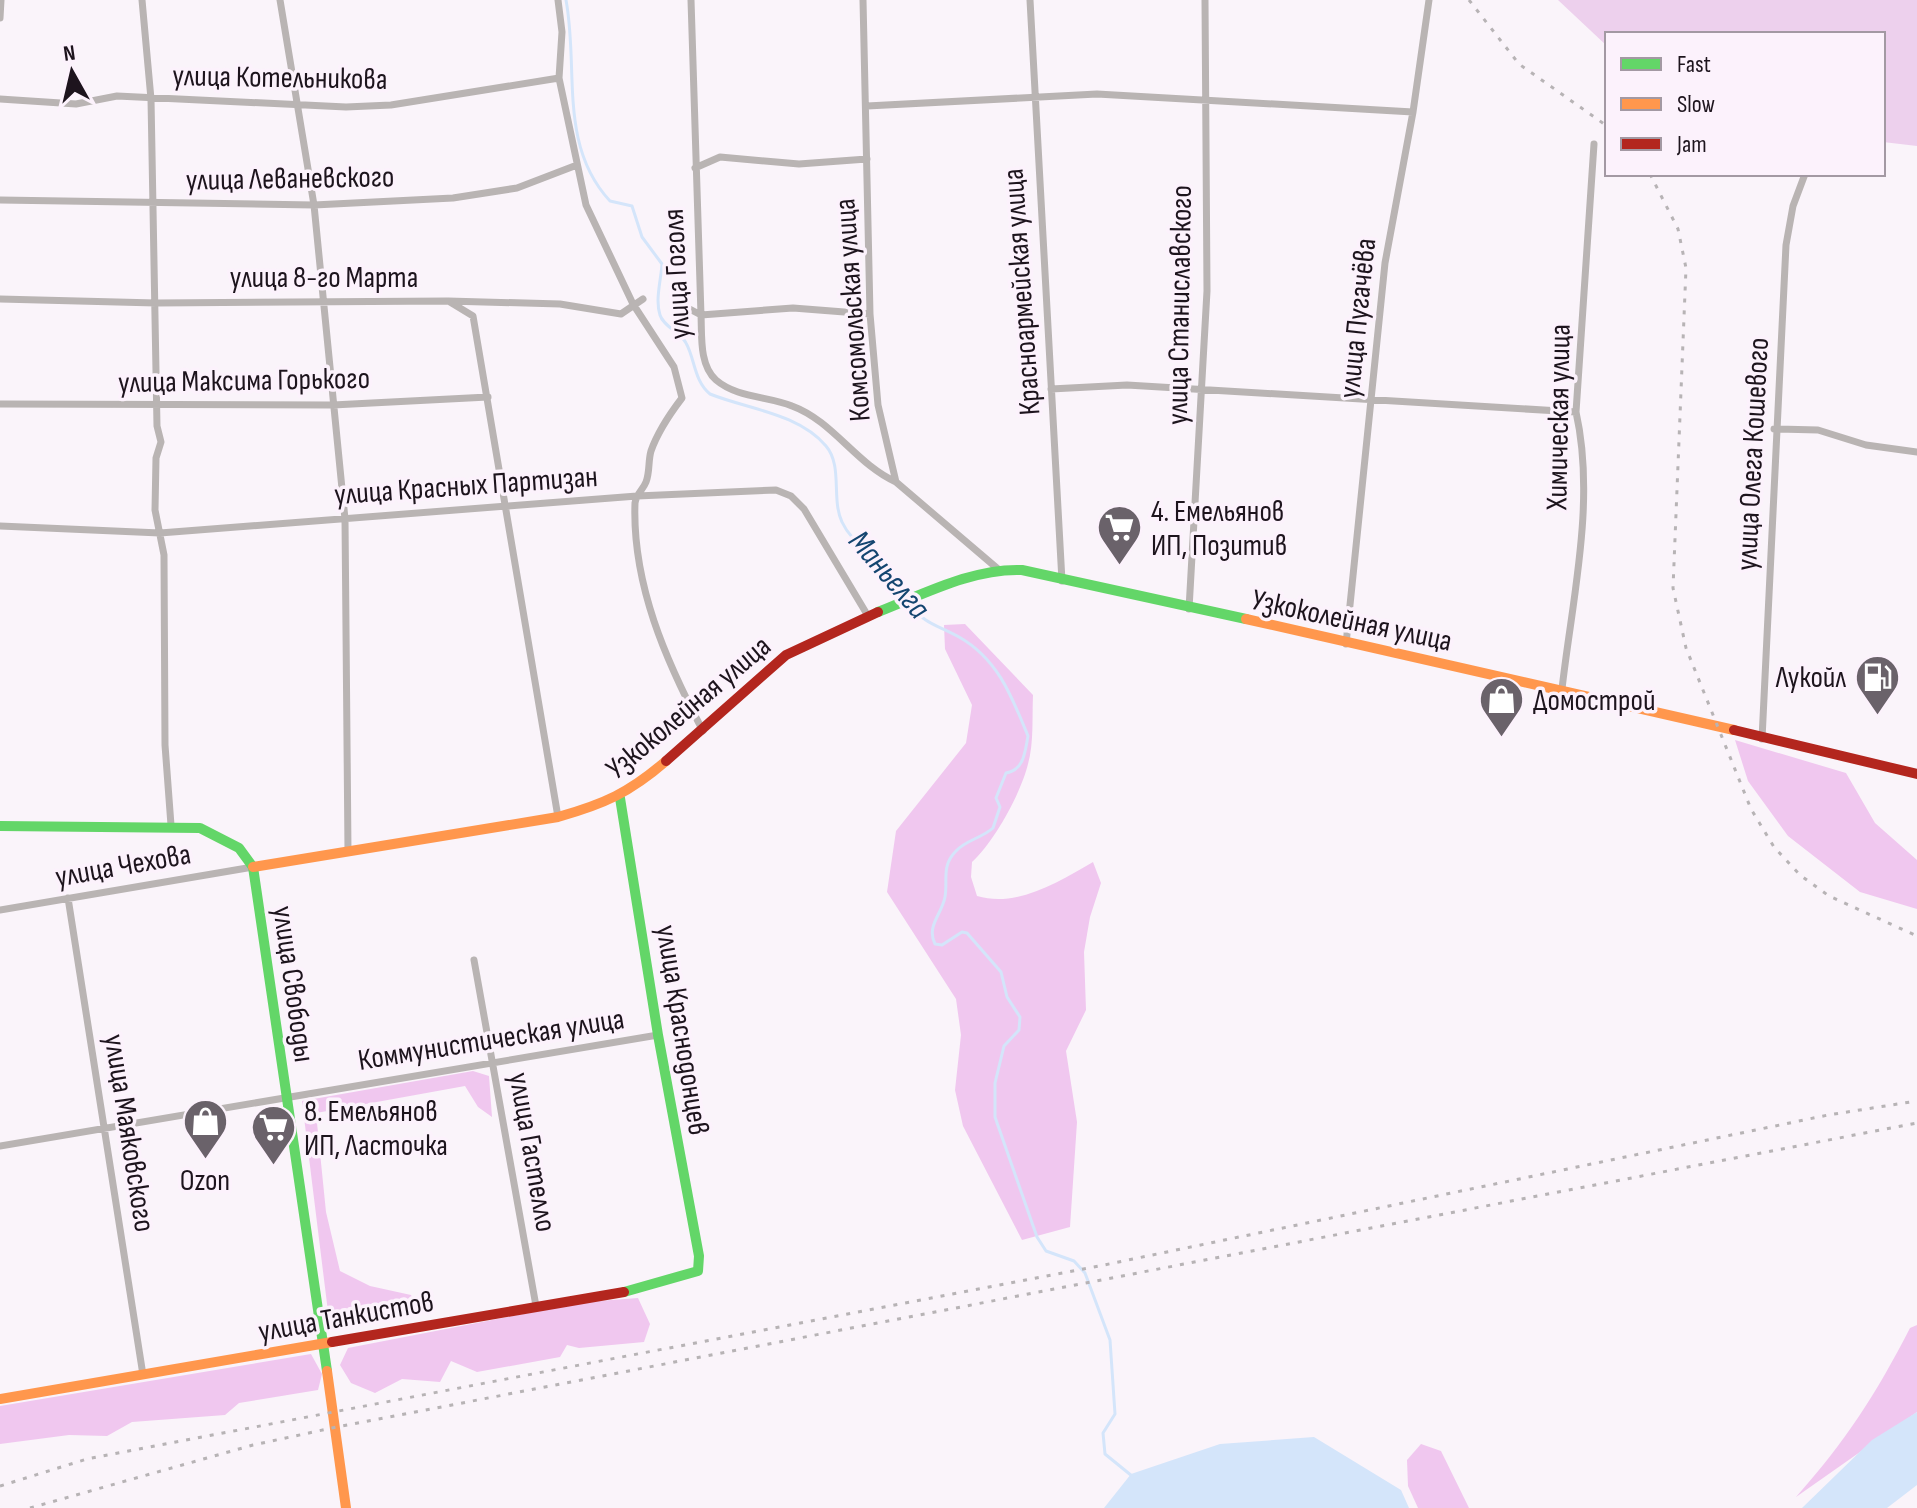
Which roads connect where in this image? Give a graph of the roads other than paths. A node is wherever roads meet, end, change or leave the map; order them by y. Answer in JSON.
{"nodes":[{"id":1,"x":1,"y":0,"type":"edge"},
{"id":2,"x":142,"y":0,"type":"edge"},
{"id":3,"x":280,"y":0,"type":"edge"},
{"id":4,"x":558,"y":0,"type":"edge"},
{"id":5,"x":691,"y":0,"type":"edge"},
{"id":6,"x":863,"y":0,"type":"edge"},
{"id":7,"x":1030,"y":0,"type":"edge"},
{"id":8,"x":1205,"y":0,"type":"edge"},
{"id":9,"x":1429,"y":0,"type":"edge"},
{"id":10,"x":0,"y":18,"type":"edge"},
{"id":11,"x":559,"y":78,"type":"junction"},
{"id":12,"x":0,"y":99,"type":"edge"},
{"id":13,"x":151,"y":99,"type":"junction"},
{"id":14,"x":1033,"y":100,"type":"junction"},
{"id":15,"x":1203,"y":100,"type":"junction"},
{"id":16,"x":297,"y":104,"type":"junction"},
{"id":17,"x":867,"y":106,"type":"junction"},
{"id":18,"x":1413,"y":112,"type":"junction"},
{"id":19,"x":1594,"y":144,"type":"dead end"},
{"id":20,"x":867,"y":159,"type":"junction"},
{"id":21,"x":577,"y":165,"type":"junction"},
{"id":22,"x":695,"y":168,"type":"junction"},
{"id":23,"x":1804,"y":176,"type":"edge"},
{"id":24,"x":0,"y":200,"type":"edge"},
{"id":25,"x":151,"y":202,"type":"junction"},
{"id":26,"x":314,"y":205,"type":"junction"},
{"id":27,"x":0,"y":299,"type":"edge"},
{"id":28,"x":324,"y":299,"type":"junction"},
{"id":29,"x":643,"y":299,"type":"dead end"},
{"id":30,"x":448,"y":301,"type":"junction"},
{"id":31,"x":156,"y":303,"type":"junction"},
{"id":32,"x":633,"y":304,"type":"junction"},
{"id":33,"x":680,"y":304,"type":"dead end"},
{"id":34,"x":870,"y":314,"type":"junction"},
{"id":35,"x":701,"y":315,"type":"junction"},
{"id":36,"x":1051,"y":389,"type":"junction"},
{"id":37,"x":1204,"y":390,"type":"junction"},
{"id":38,"x":488,"y":397,"type":"junction"},
{"id":39,"x":1372,"y":399,"type":"junction"},
{"id":40,"x":0,"y":404,"type":"edge"},
{"id":41,"x":333,"y":405,"type":"junction"},
{"id":42,"x":159,"y":407,"type":"junction"},
{"id":43,"x":1576,"y":412,"type":"junction"},
{"id":44,"x":1774,"y":429,"type":"junction"},
{"id":45,"x":1917,"y":452,"type":"edge"},
{"id":46,"x":896,"y":482,"type":"junction"},
{"id":47,"x":637,"y":496,"type":"junction"},
{"id":48,"x":505,"y":508,"type":"junction"},
{"id":49,"x":345,"y":519,"type":"junction"},
{"id":50,"x":0,"y":526,"type":"edge"},
{"id":51,"x":160,"y":533,"type":"junction"},
{"id":52,"x":998,"y":569,"type":"junction"},
{"id":53,"x":1062,"y":581,"type":"junction"},
{"id":54,"x":1189,"y":610,"type":"junction"},
{"id":55,"x":868,"y":616,"type":"junction"},
{"id":56,"x":1346,"y":644,"type":"junction"},
{"id":57,"x":1562,"y":689,"type":"junction"},
{"id":58,"x":703,"y":731,"type":"junction"},
{"id":59,"x":1762,"y":739,"type":"junction"},
{"id":60,"x":1917,"y":774,"type":"edge"},
{"id":61,"x":620,"y":798,"type":"junction"},
{"id":62,"x":558,"y":817,"type":"junction"},
{"id":63,"x":171,"y":825,"type":"junction"},
{"id":64,"x":0,"y":826,"type":"edge"},
{"id":65,"x":348,"y":851,"type":"junction"},
{"id":66,"x":253,"y":867,"type":"junction"},
{"id":67,"x":68,"y":898,"type":"junction"},
{"id":68,"x":0,"y":910,"type":"edge"},
{"id":69,"x":474,"y":960,"type":"dead end"},
{"id":70,"x":658,"y":1035,"type":"junction"},
{"id":71,"x":492,"y":1063,"type":"junction"},
{"id":72,"x":286,"y":1097,"type":"junction"},
{"id":73,"x":105,"y":1128,"type":"junction"},
{"id":74,"x":0,"y":1146,"type":"edge"},
{"id":75,"x":698,"y":1271,"type":"joint"},
{"id":76,"x":536,"y":1306,"type":"junction"},
{"id":77,"x":324,"y":1345,"type":"junction"},
{"id":78,"x":143,"y":1375,"type":"junction"},
{"id":79,"x":0,"y":1399,"type":"edge"},
{"id":80,"x":346,"y":1508,"type":"edge"}],
"edges":[{"from":1,"to":10,"type":"street"},
{"from":2,"to":13,"type":"street"},
{"from":3,"to":16,"type":"street"},
{"from":4,"to":11,"type":"street"},
{"from":5,"to":22,"type":"street","name":"улица Гоголя"},
{"from":6,"to":17,"type":"street","name":"Комсомольская улица"},
{"from":7,"to":14,"type":"street","name":"Красноармейская улица"},
{"from":8,"to":15,"type":"street","name":"улица Станиславского"},
{"from":9,"to":18,"type":"street","name":"улица Пугачёва"},
{"from":11,"to":16,"type":"street","name":"улица Котельникова"},
{"from":11,"to":21,"type":"street"},
{"from":12,"to":13,"type":"street","name":"улица Котельникова"},
{"from":13,"to":16,"type":"street","name":"улица Котельникова"},
{"from":13,"to":25,"type":"street"},
{"from":14,"to":15,"type":"street"},
{"from":14,"to":17,"type":"street"},
{"from":14,"to":36,"type":"street","name":"Красноармейская улица"},
{"from":15,"to":18,"type":"street"},
{"from":15,"to":37,"type":"street","name":"улица Станиславского"},
{"from":16,"to":26,"type":"street"},
{"from":17,"to":20,"type":"street","name":"Комсомольская улица"},
{"from":18,"to":39,"type":"street","name":"улица Пугачёва"},
{"from":19,"to":43,"type":"street","name":"Химическая улица"},
{"from":20,"to":22,"type":"street"},
{"from":20,"to":34,"type":"street","name":"Комсомольская улица"},
{"from":21,"to":26,"type":"street","name":"улица Леваневского"},
{"from":21,"to":32,"type":"street"},
{"from":22,"to":35,"type":"street","name":"улица Гоголя"},
{"from":23,"to":44,"type":"street","name":"улица Олега Кошевого"},
{"from":24,"to":25,"type":"street","name":"улица Леваневского"},
{"from":25,"to":26,"type":"street","name":"улица Леваневского"},
{"from":25,"to":31,"type":"street"},
{"from":26,"to":28,"type":"street"},
{"from":27,"to":31,"type":"street","name":"улица 8-го Марта"},
{"from":28,"to":30,"type":"street","name":"улица 8-го Марта"},
{"from":28,"to":31,"type":"street","name":"улица 8-го Марта"},
{"from":28,"to":41,"type":"street"},
{"from":29,"to":32,"type":"street","name":"улица 8-го Марта"},
{"from":30,"to":32,"type":"street","name":"улица 8-го Марта"},
{"from":30,"to":38,"type":"street"},
{"from":31,"to":42,"type":"street"},
{"from":32,"to":47,"type":"street"},
{"from":33,"to":35,"type":"street"},
{"from":34,"to":35,"type":"street"},
{"from":34,"to":46,"type":"street","name":"Комсомольская улица"},
{"from":35,"to":46,"type":"street","name":"улица Гоголя"},
{"from":36,"to":37,"type":"street"},
{"from":36,"to":53,"type":"street","name":"Красноармейская улица"},
{"from":37,"to":39,"type":"street"},
{"from":37,"to":54,"type":"street","name":"улица Станиславского"},
{"from":38,"to":41,"type":"street","name":"улица Максима Горького"},
{"from":38,"to":48,"type":"street"},
{"from":39,"to":43,"type":"street"},
{"from":39,"to":56,"type":"street","name":"улица Пугачёва"},
{"from":40,"to":42,"type":"street","name":"улица Максима Горького"},
{"from":41,"to":42,"type":"street","name":"улица Максима Горького"},
{"from":41,"to":49,"type":"street"},
{"from":42,"to":51,"type":"street"},
{"from":43,"to":57,"type":"street","name":"Химическая улица"},
{"from":44,"to":45,"type":"street"},
{"from":44,"to":59,"type":"street","name":"улица Олега Кошевого"},
{"from":46,"to":52,"type":"street"},
{"from":47,"to":48,"type":"street","name":"улица Красных Партизан"},
{"from":47,"to":55,"type":"street","name":"улица Красных Партизан"},
{"from":47,"to":58,"type":"street"},
{"from":48,"to":49,"type":"street","name":"улица Красных Партизан"},
{"from":48,"to":62,"type":"street"},
{"from":49,"to":51,"type":"street","name":"улица Красных Партизан"},
{"from":49,"to":65,"type":"street"},
{"from":50,"to":51,"type":"street","name":"улица Красных Партизан"},
{"from":51,"to":63,"type":"street"},
{"from":52,"to":53,"type":"street","name":"Узкоколейная улица"},
{"from":52,"to":55,"type":"street","name":"Узкоколейная улица"},
{"from":53,"to":54,"type":"street","name":"Узкоколейная улица"},
{"from":54,"to":56,"type":"street","name":"Узкоколейная улица"},
{"from":55,"to":58,"type":"street","name":"Узкоколейная улица"},
{"from":56,"to":57,"type":"street","name":"Узкоколейная улица"},
{"from":57,"to":59,"type":"street","name":"Узкоколейная улица"},
{"from":58,"to":61,"type":"street","name":"Узкоколейная улица"},
{"from":59,"to":60,"type":"street","name":"Узкоколейная улица"},
{"from":61,"to":62,"type":"street","name":"Узкоколейная улица"},
{"from":61,"to":70,"type":"street","name":"улица Краснодонцев"},
{"from":62,"to":65,"type":"street","name":"Узкоколейная улица"},
{"from":63,"to":64,"type":"street"},
{"from":63,"to":66,"type":"street"},
{"from":65,"to":66,"type":"street","name":"Узкоколейная улица"},
{"from":66,"to":67,"type":"street","name":"улица Чехова"},
{"from":66,"to":72,"type":"street","name":"улица Свободы"},
{"from":67,"to":68,"type":"street","name":"улица Чехова"},
{"from":67,"to":73,"type":"street","name":"улица Маяковского"},
{"from":69,"to":71,"type":"street","name":"улица Гастелло"},
{"from":70,"to":71,"type":"street","name":"Коммунистическая улица"},
{"from":70,"to":75,"type":"street","name":"улица Краснодонцев"},
{"from":71,"to":72,"type":"street","name":"Коммунистическая улица"},
{"from":71,"to":76,"type":"street","name":"улица Гастелло"},
{"from":72,"to":73,"type":"street","name":"Коммунистическая улица"},
{"from":72,"to":77,"type":"street","name":"улица Свободы"},
{"from":73,"to":74,"type":"street","name":"Коммунистическая улица"},
{"from":73,"to":78,"type":"street","name":"улица Маяковского"},
{"from":75,"to":76,"type":"street","name":"улица Танкистов"},
{"from":76,"to":77,"type":"street","name":"улица Танкистов"},
{"from":77,"to":78,"type":"street","name":"улица Танкистов"},
{"from":77,"to":80,"type":"street","name":"улица Свободы"},
{"from":78,"to":79,"type":"street","name":"улица Танкистов"}]}
